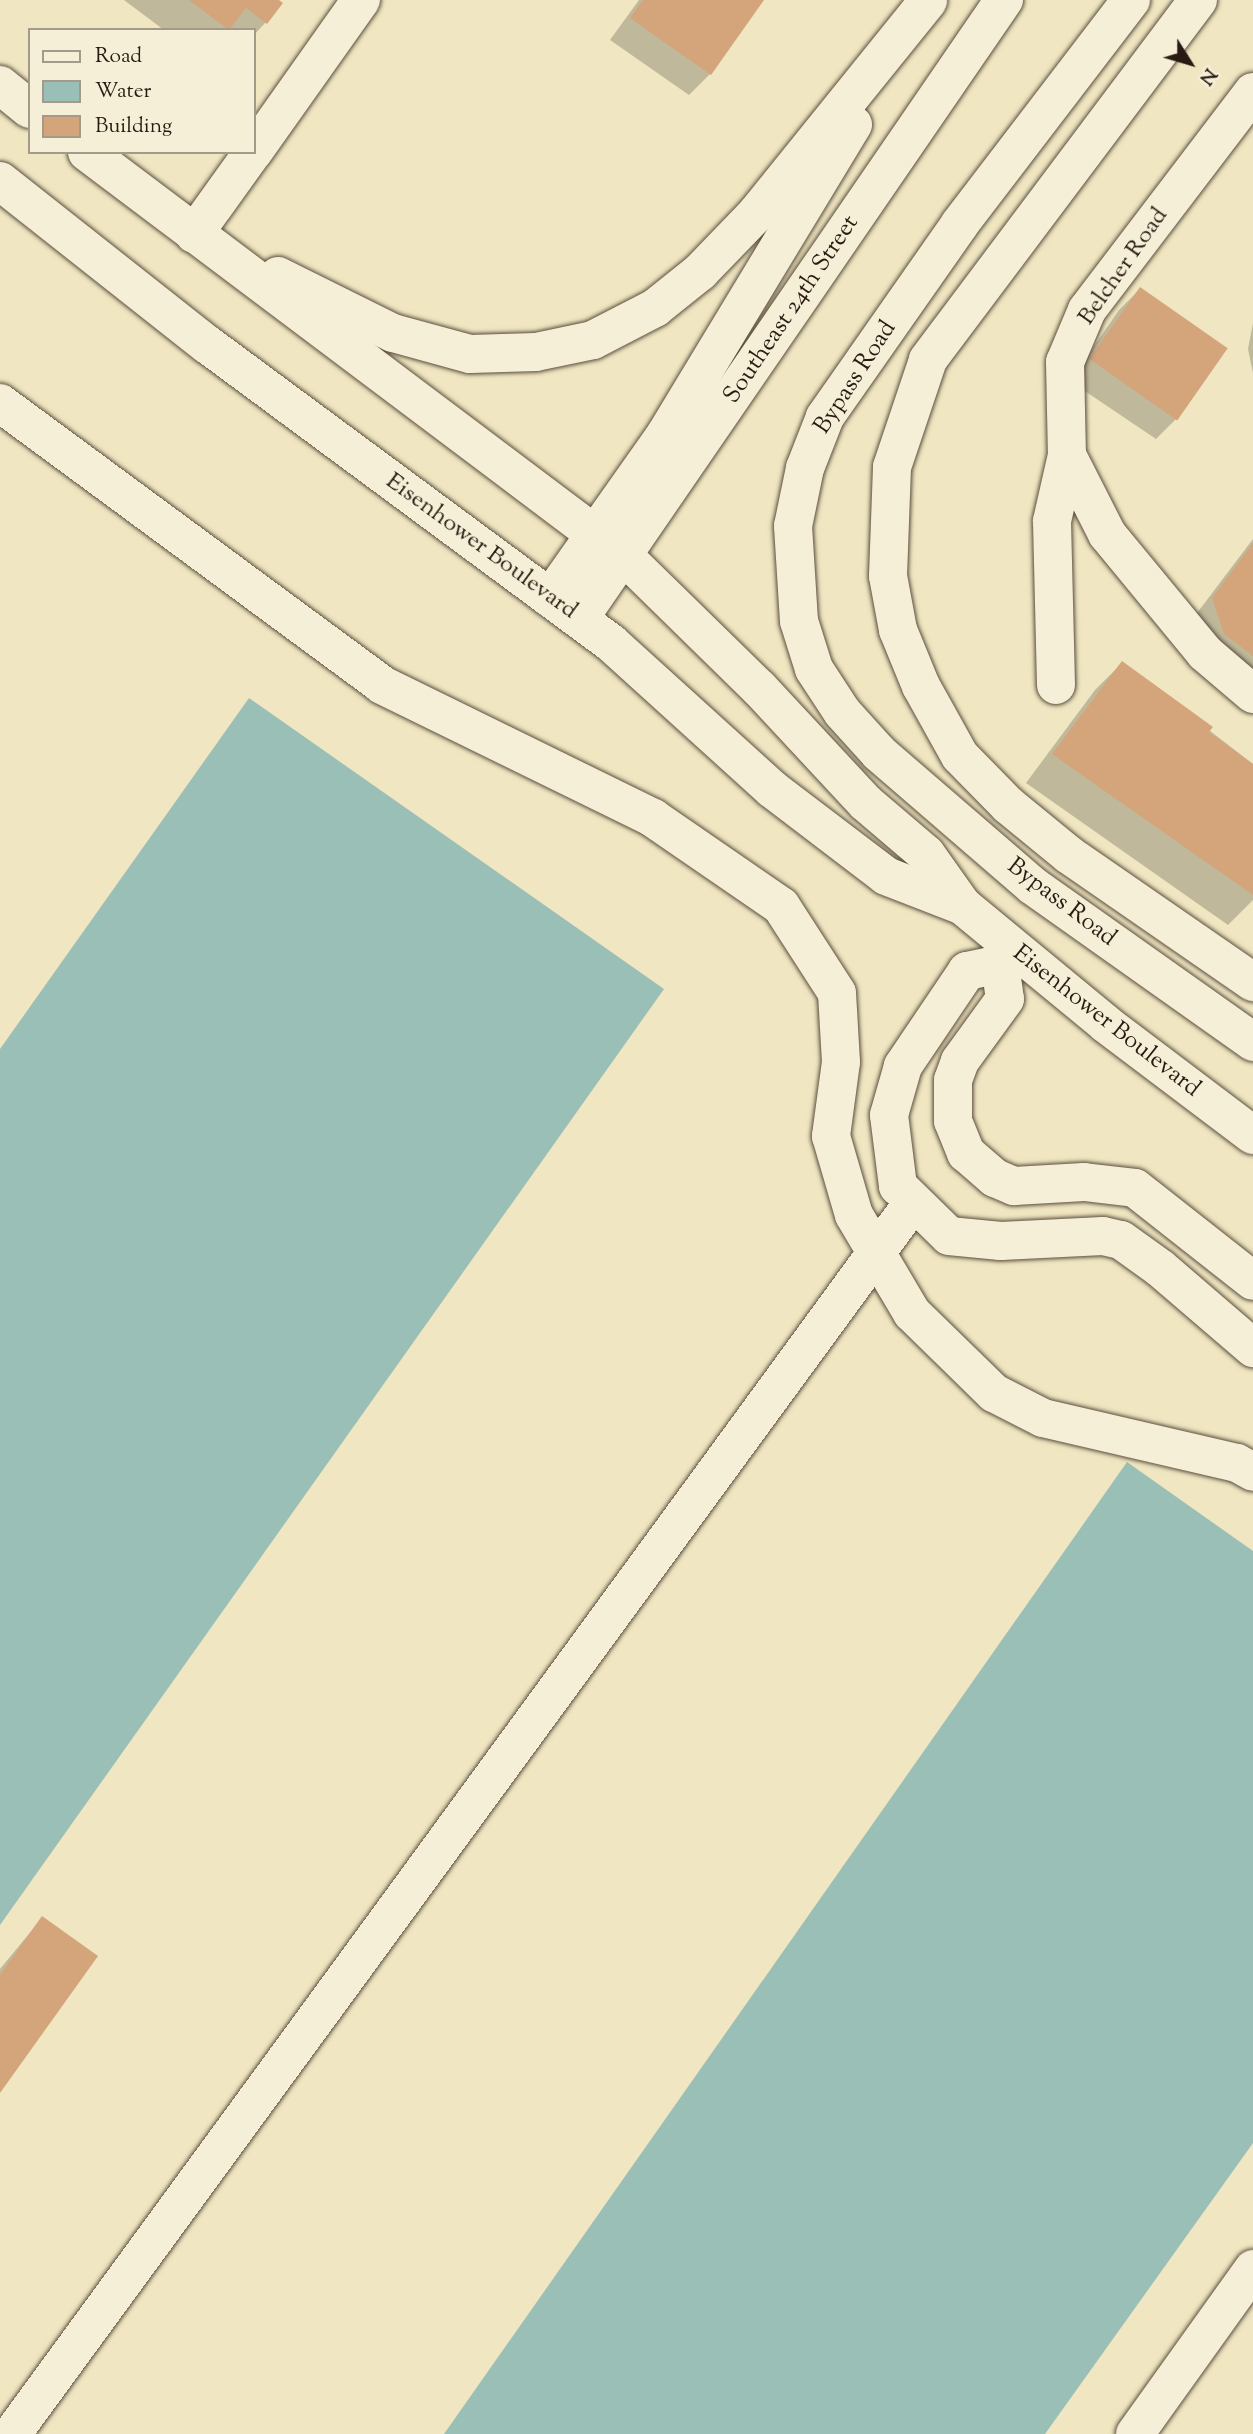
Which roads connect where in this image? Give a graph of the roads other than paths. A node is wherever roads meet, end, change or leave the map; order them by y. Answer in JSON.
{"nodes":[{"id":1,"x":361,"y":0,"type":"edge"},
{"id":2,"x":1004,"y":0,"type":"edge"},
{"id":3,"x":1131,"y":0,"type":"edge"},
{"id":4,"x":1198,"y":0,"type":"edge"},
{"id":5,"x":928,"y":1,"type":"edge"},
{"id":6,"x":0,"y":85,"type":"edge"},
{"id":7,"x":1253,"y":92,"type":"edge"},
{"id":8,"x":28,"y":106,"type":"edge"},
{"id":9,"x":256,"y":148,"type":"edge"},
{"id":10,"x":90,"y":154,"type":"edge"},
{"id":11,"x":252,"y":154,"type":"edge"},
{"id":12,"x":3,"y":188,"type":"edge"},
{"id":13,"x":194,"y":234,"type":"junction"},
{"id":14,"x":0,"y":403,"type":"edge"},
{"id":15,"x":1067,"y":456,"type":"junction"},
{"id":16,"x":593,"y":534,"type":"junction"},
{"id":17,"x":625,"y":557,"type":"junction"},
{"id":18,"x":565,"y":608,"type":"junction"},
{"id":19,"x":1056,"y":685,"type":"dead end"},
{"id":20,"x":1253,"y":694,"type":"edge"},
{"id":21,"x":963,"y":906,"type":"junction"},
{"id":22,"x":1006,"y":956,"type":"junction"},
{"id":23,"x":1253,"y":982,"type":"edge"},
{"id":24,"x":1253,"y":1042,"type":"edge"},
{"id":25,"x":1253,"y":1135,"type":"edge"},
{"id":26,"x":912,"y":1204,"type":"junction"},
{"id":27,"x":877,"y":1252,"type":"junction"},
{"id":28,"x":1253,"y":1281,"type":"edge"},
{"id":29,"x":1253,"y":1348,"type":"edge"},
{"id":30,"x":1253,"y":1472,"type":"edge"},
{"id":31,"x":1253,"y":2269,"type":"edge"},
{"id":32,"x":12,"y":2434,"type":"edge"},
{"id":33,"x":1135,"y":2434,"type":"edge"}],
"edges":[{"from":1,"to":9,"type":"street"},
{"from":2,"to":17,"type":"street","name":"Southeast 24th Street"},
{"from":3,"to":24,"type":"street","name":"Bypass Road"},
{"from":4,"to":23,"type":"street"},
{"from":5,"to":13,"type":"street"},
{"from":5,"to":16,"type":"street","name":"Southeast 24th Street"},
{"from":6,"to":8,"type":"street"},
{"from":7,"to":15,"type":"street","name":"Belcher Road"},
{"from":10,"to":13,"type":"street","name":"Eisenhower Boulevard"},
{"from":11,"to":13,"type":"street"},
{"from":12,"to":18,"type":"street","name":"Eisenhower Boulevard"},
{"from":13,"to":16,"type":"street","name":"Eisenhower Boulevard"},
{"from":14,"to":27,"type":"street"},
{"from":15,"to":19,"type":"street"},
{"from":15,"to":20,"type":"street","name":"Belcher Road"},
{"from":16,"to":17,"type":"street","name":"Eisenhower Boulevard"},
{"from":16,"to":18,"type":"street","name":"Southeast 24th Street"},
{"from":17,"to":18,"type":"street","name":"Southeast 24th Street"},
{"from":17,"to":21,"type":"street","name":"Eisenhower Boulevard"},
{"from":18,"to":21,"type":"street","name":"Eisenhower Boulevard"},
{"from":21,"to":22,"type":"street","name":"Eisenhower Boulevard"},
{"from":22,"to":25,"type":"street","name":"Eisenhower Boulevard"},
{"from":22,"to":26,"type":"street"},
{"from":22,"to":28,"type":"street"},
{"from":26,"to":27,"type":"street"},
{"from":26,"to":29,"type":"street"},
{"from":27,"to":30,"type":"street"},
{"from":27,"to":32,"type":"street"},
{"from":31,"to":33,"type":"street"}]}
